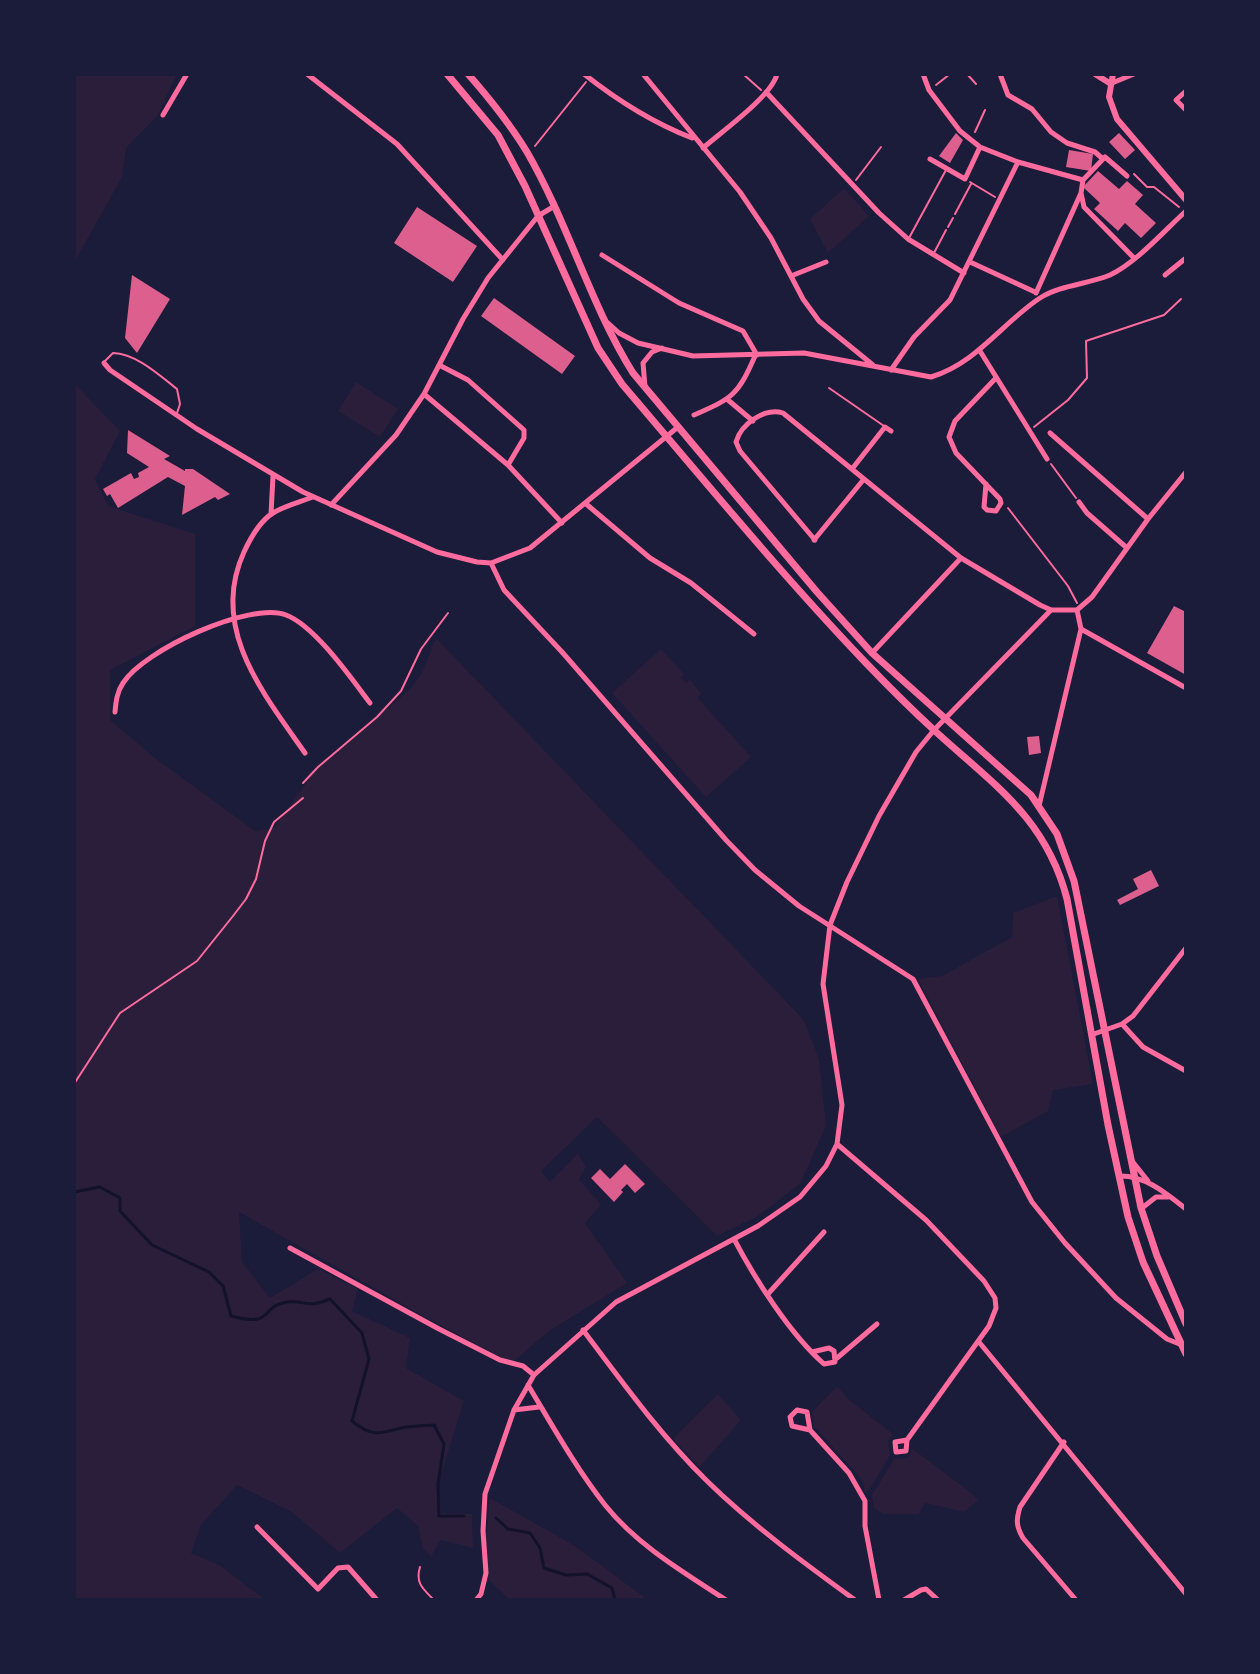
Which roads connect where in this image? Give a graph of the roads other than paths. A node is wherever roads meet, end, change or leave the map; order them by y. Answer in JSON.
{"nodes":[{"id":1,"x":187,"y":74,"type":"edge"},
{"id":2,"x":307,"y":74,"type":"edge"},
{"id":3,"x":447,"y":74,"type":"edge"},
{"id":4,"x":468,"y":74,"type":"edge"},
{"id":5,"x":643,"y":74,"type":"edge"},
{"id":6,"x":777,"y":74,"type":"edge"},
{"id":7,"x":923,"y":74,"type":"edge"},
{"id":8,"x":1000,"y":74,"type":"edge"},
{"id":9,"x":1095,"y":74,"type":"edge"},
{"id":10,"x":1113,"y":74,"type":"edge"},
{"id":11,"x":1134,"y":74,"type":"edge"},
{"id":12,"x":586,"y":76,"type":"edge"},
{"id":13,"x":1111,"y":84,"type":"junction"},
{"id":14,"x":1186,"y":91,"type":"edge"},
{"id":15,"x":765,"y":93,"type":"junction"},
{"id":16,"x":1186,"y":110,"type":"edge"},
{"id":17,"x":163,"y":115,"type":"dead end"},
{"id":18,"x":694,"y":139,"type":"junction"},
{"id":19,"x":980,"y":147,"type":"junction"},
{"id":20,"x":703,"y":148,"type":"junction"},
{"id":21,"x":930,"y":159,"type":"dead end"},
{"id":22,"x":1103,"y":159,"type":"junction"},
{"id":23,"x":1018,"y":162,"type":"junction"},
{"id":24,"x":947,"y":169,"type":"junction"},
{"id":25,"x":1127,"y":176,"type":"road end"},
{"id":26,"x":1083,"y":180,"type":"junction"},
{"id":27,"x":1081,"y":193,"type":"junction"},
{"id":28,"x":1186,"y":200,"type":"edge"},
{"id":29,"x":553,"y":207,"type":"junction"},
{"id":30,"x":1185,"y":212,"type":"edge"},
{"id":31,"x":538,"y":216,"type":"junction"},
{"id":32,"x":953,"y":218,"type":"road end"},
{"id":33,"x":908,"y":239,"type":"junction"},
{"id":34,"x":933,"y":254,"type":"junction"},
{"id":35,"x":602,"y":255,"type":"dead end"},
{"id":36,"x":1134,"y":258,"type":"junction"},
{"id":37,"x":1186,"y":258,"type":"edge"},
{"id":38,"x":503,"y":260,"type":"junction"},
{"id":39,"x":826,"y":262,"type":"dead end"},
{"id":40,"x":970,"y":262,"type":"junction"},
{"id":41,"x":964,"y":273,"type":"junction"},
{"id":42,"x":1165,"y":275,"type":"dead end"},
{"id":43,"x":791,"y":276,"type":"junction"},
{"id":44,"x":1036,"y":293,"type":"junction"},
{"id":45,"x":1044,"y":296,"type":"junction"},
{"id":46,"x":604,"y":319,"type":"junction"},
{"id":47,"x":662,"y":348,"type":"junction"},
{"id":48,"x":980,"y":351,"type":"junction"},
{"id":49,"x":756,"y":355,"type":"junction"},
{"id":50,"x":104,"y":363,"type":"joint"},
{"id":51,"x":439,"y":365,"type":"junction"},
{"id":52,"x":874,"y":366,"type":"junction"},
{"id":53,"x":891,"y":370,"type":"junction"},
{"id":54,"x":995,"y":379,"type":"junction"},
{"id":55,"x":645,"y":388,"type":"junction"},
{"id":56,"x":829,"y":388,"type":"dead end"},
{"id":57,"x":424,"y":394,"type":"junction"},
{"id":58,"x":728,"y":400,"type":"junction"},
{"id":59,"x":176,"y":414,"type":"junction"},
{"id":60,"x":694,"y":415,"type":"dead end"},
{"id":61,"x":753,"y":421,"type":"junction"},
{"id":62,"x":678,"y":427,"type":"junction"},
{"id":63,"x":888,"y":429,"type":"joint"},
{"id":64,"x":1050,"y":433,"type":"dead end"},
{"id":65,"x":666,"y":435,"type":"junction"},
{"id":66,"x":1047,"y":459,"type":"road end"},
{"id":67,"x":508,"y":465,"type":"junction"},
{"id":68,"x":852,"y":469,"type":"junction"},
{"id":69,"x":1186,"y":472,"type":"edge"},
{"id":70,"x":273,"y":476,"type":"junction"},
{"id":71,"x":864,"y":479,"type":"junction"},
{"id":72,"x":986,"y":484,"type":"junction"},
{"id":73,"x":314,"y":497,"type":"junction"},
{"id":74,"x":1079,"y":502,"type":"road end"},
{"id":75,"x":585,"y":503,"type":"junction"},
{"id":76,"x":331,"y":505,"type":"junction"},
{"id":77,"x":271,"y":514,"type":"junction"},
{"id":78,"x":1148,"y":519,"type":"junction"},
{"id":79,"x":562,"y":523,"type":"junction"},
{"id":80,"x":1127,"y":548,"type":"junction"},
{"id":81,"x":961,"y":558,"type":"junction"},
{"id":82,"x":491,"y":563,"type":"junction"},
{"id":83,"x":1078,"y":609,"type":"junction"},
{"id":84,"x":1051,"y":610,"type":"junction"},
{"id":85,"x":232,"y":619,"type":"junction"},
{"id":86,"x":1081,"y":629,"type":"junction"},
{"id":87,"x":754,"y":634,"type":"dead end"},
{"id":88,"x":872,"y":653,"type":"junction"},
{"id":89,"x":1186,"y":688,"type":"edge"},
{"id":90,"x":370,"y":703,"type":"dead end"},
{"id":91,"x":115,"y":712,"type":"dead end"},
{"id":92,"x":945,"y":719,"type":"junction"},
{"id":93,"x":934,"y":730,"type":"junction"},
{"id":94,"x":305,"y":753,"type":"dead end"},
{"id":95,"x":1039,"y":806,"type":"junction"},
{"id":96,"x":830,"y":925,"type":"junction"},
{"id":97,"x":1186,"y":948,"type":"edge"},
{"id":98,"x":1122,"y":1024,"type":"junction"},
{"id":99,"x":1104,"y":1031,"type":"junction"},
{"id":100,"x":1091,"y":1035,"type":"junction"},
{"id":101,"x":1186,"y":1071,"type":"edge"},
{"id":102,"x":837,"y":1144,"type":"junction"},
{"id":103,"x":1131,"y":1159,"type":"junction"},
{"id":104,"x":1119,"y":1176,"type":"junction"},
{"id":105,"x":1133,"y":1176,"type":"junction"},
{"id":106,"x":1152,"y":1185,"type":"junction"},
{"id":107,"x":1171,"y":1197,"type":"junction"},
{"id":108,"x":1141,"y":1208,"type":"junction"},
{"id":109,"x":1186,"y":1209,"type":"edge"},
{"id":110,"x":824,"y":1232,"type":"dead end"},
{"id":111,"x":734,"y":1239,"type":"junction"},
{"id":112,"x":290,"y":1248,"type":"dead end"},
{"id":113,"x":767,"y":1295,"type":"junction"},
{"id":114,"x":877,"y":1324,"type":"dead end"},
{"id":115,"x":1186,"y":1324,"type":"edge"},
{"id":116,"x":583,"y":1330,"type":"junction"},
{"id":117,"x":979,"y":1342,"type":"junction"},
{"id":118,"x":1184,"y":1344,"type":"edge"},
{"id":119,"x":812,"y":1352,"type":"junction"},
{"id":120,"x":1186,"y":1354,"type":"edge"},
{"id":121,"x":837,"y":1358,"type":"junction"},
{"id":122,"x":534,"y":1375,"type":"junction"},
{"id":123,"x":528,"y":1385,"type":"junction"},
{"id":124,"x":540,"y":1408,"type":"junction"},
{"id":125,"x":514,"y":1410,"type":"junction"},
{"id":126,"x":810,"y":1430,"type":"junction"},
{"id":127,"x":907,"y":1440,"type":"dead end"},
{"id":128,"x":1064,"y":1442,"type":"junction"},
{"id":129,"x":257,"y":1527,"type":"dead end"},
{"id":130,"x":420,"y":1567,"type":"dead end"},
{"id":131,"x":1186,"y":1594,"type":"edge"},
{"id":132,"x":377,"y":1600,"type":"edge"},
{"id":133,"x":434,"y":1600,"type":"edge"},
{"id":134,"x":476,"y":1600,"type":"edge"},
{"id":135,"x":726,"y":1600,"type":"edge"},
{"id":136,"x":855,"y":1600,"type":"edge"},
{"id":137,"x":879,"y":1600,"type":"edge"},
{"id":138,"x":904,"y":1600,"type":"edge"},
{"id":139,"x":938,"y":1600,"type":"edge"},
{"id":140,"x":1076,"y":1600,"type":"edge"}],
"edges":[{"from":1,"to":17,"type":"street"},
{"from":2,"to":38,"type":"street"},
{"from":3,"to":31,"type":"main road"},
{"from":4,"to":29,"type":"main road"},
{"from":5,"to":18,"type":"street"},
{"from":6,"to":15,"type":"street"},
{"from":7,"to":19,"type":"street"},
{"from":8,"to":22,"type":"street"},
{"from":9,"to":13,"type":"street"},
{"from":10,"to":13,"type":"street"},
{"from":11,"to":13,"type":"street"},
{"from":12,"to":18,"type":"street"},
{"from":13,"to":28,"type":"street"},
{"from":14,"to":16,"type":"street"},
{"from":15,"to":20,"type":"street"},
{"from":15,"to":33,"type":"street"},
{"from":18,"to":20,"type":"street"},
{"from":19,"to":23,"type":"street"},
{"from":19,"to":24,"type":"street"},
{"from":20,"to":43,"type":"street"},
{"from":21,"to":24,"type":"street"},
{"from":22,"to":25,"type":"street"},
{"from":22,"to":26,"type":"street"},
{"from":23,"to":26,"type":"street"},
{"from":23,"to":40,"type":"street"},
{"from":24,"to":33,"type":"lane"},
{"from":26,"to":27,"type":"street"},
{"from":27,"to":36,"type":"street"},
{"from":27,"to":44,"type":"street"},
{"from":29,"to":31,"type":"street"},
{"from":29,"to":46,"type":"main road"},
{"from":30,"to":36,"type":"street"},
{"from":31,"to":38,"type":"street"},
{"from":31,"to":65,"type":"main road"},
{"from":32,"to":34,"type":"lane"},
{"from":33,"to":34,"type":"street"},
{"from":34,"to":41,"type":"street"},
{"from":35,"to":49,"type":"street"},
{"from":36,"to":45,"type":"street"},
{"from":37,"to":42,"type":"street"},
{"from":38,"to":51,"type":"street"},
{"from":39,"to":43,"type":"street"},
{"from":40,"to":41,"type":"street"},
{"from":40,"to":44,"type":"street"},
{"from":41,"to":53,"type":"street"},
{"from":43,"to":52,"type":"street"},
{"from":44,"to":45,"type":"street"},
{"from":45,"to":48,"type":"street"},
{"from":46,"to":47,"type":"street"},
{"from":46,"to":55,"type":"main road"},
{"from":47,"to":49,"type":"street"},
{"from":47,"to":55,"type":"street"},
{"from":48,"to":53,"type":"street"},
{"from":48,"to":54,"type":"street"},
{"from":49,"to":52,"type":"street"},
{"from":49,"to":58,"type":"street"},
{"from":50,"to":59,"type":"street"},
{"from":50,"to":59,"type":"lane"},
{"from":51,"to":57,"type":"street"},
{"from":51,"to":67,"type":"street"},
{"from":52,"to":53,"type":"street"},
{"from":54,"to":66,"type":"street"},
{"from":54,"to":72,"type":"street"},
{"from":55,"to":62,"type":"main road"},
{"from":56,"to":63,"type":"lane"},
{"from":57,"to":67,"type":"street"},
{"from":57,"to":76,"type":"street"},
{"from":58,"to":60,"type":"street"},
{"from":58,"to":61,"type":"street"},
{"from":59,"to":70,"type":"street"},
{"from":61,"to":68,"type":"street"},
{"from":61,"to":71,"type":"street"},
{"from":62,"to":65,"type":"street"},
{"from":62,"to":88,"type":"main road"},
{"from":63,"to":68,"type":"street"},
{"from":64,"to":78,"type":"street"},
{"from":65,"to":75,"type":"street"},
{"from":65,"to":93,"type":"main road"},
{"from":67,"to":79,"type":"street"},
{"from":68,"to":71,"type":"street"},
{"from":69,"to":78,"type":"street"},
{"from":70,"to":73,"type":"street"},
{"from":70,"to":77,"type":"street"},
{"from":71,"to":81,"type":"street"},
{"from":72,"to":72,"type":"street"},
{"from":73,"to":76,"type":"street"},
{"from":73,"to":77,"type":"street"},
{"from":74,"to":80,"type":"street"},
{"from":75,"to":79,"type":"street"},
{"from":75,"to":87,"type":"street"},
{"from":76,"to":82,"type":"street"},
{"from":77,"to":85,"type":"street"},
{"from":78,"to":80,"type":"street"},
{"from":79,"to":82,"type":"street"},
{"from":80,"to":83,"type":"street"},
{"from":81,"to":84,"type":"street"},
{"from":81,"to":88,"type":"street"},
{"from":82,"to":96,"type":"street"},
{"from":83,"to":84,"type":"street"},
{"from":83,"to":86,"type":"street"},
{"from":84,"to":92,"type":"street"},
{"from":85,"to":90,"type":"street"},
{"from":85,"to":91,"type":"street"},
{"from":85,"to":94,"type":"street"},
{"from":86,"to":89,"type":"street"},
{"from":86,"to":95,"type":"street"},
{"from":88,"to":92,"type":"main road"},
{"from":92,"to":93,"type":"street"},
{"from":92,"to":95,"type":"main road"},
{"from":93,"to":96,"type":"street"},
{"from":93,"to":100,"type":"main road"},
{"from":95,"to":99,"type":"main road"},
{"from":96,"to":102,"type":"street"},
{"from":96,"to":118,"type":"street"},
{"from":97,"to":98,"type":"street"},
{"from":98,"to":99,"type":"street"},
{"from":98,"to":101,"type":"street"},
{"from":99,"to":100,"type":"street"},
{"from":99,"to":103,"type":"main road"},
{"from":100,"to":104,"type":"main road"},
{"from":102,"to":111,"type":"street"},
{"from":102,"to":117,"type":"street"},
{"from":103,"to":105,"type":"main road"},
{"from":103,"to":106,"type":"street"},
{"from":104,"to":105,"type":"street"},
{"from":104,"to":118,"type":"main road"},
{"from":105,"to":106,"type":"street"},
{"from":105,"to":108,"type":"main road"},
{"from":106,"to":107,"type":"street"},
{"from":107,"to":108,"type":"street"},
{"from":107,"to":109,"type":"street"},
{"from":108,"to":115,"type":"main road"},
{"from":110,"to":113,"type":"street"},
{"from":111,"to":113,"type":"street"},
{"from":111,"to":116,"type":"street"},
{"from":112,"to":122,"type":"street"},
{"from":113,"to":119,"type":"street"},
{"from":114,"to":121,"type":"street"},
{"from":116,"to":122,"type":"street"},
{"from":116,"to":136,"type":"street"},
{"from":117,"to":127,"type":"street"},
{"from":117,"to":128,"type":"street"},
{"from":118,"to":120,"type":"main road"},
{"from":119,"to":121,"type":"street"},
{"from":119,"to":121,"type":"street"},
{"from":122,"to":123,"type":"street"},
{"from":123,"to":124,"type":"street"},
{"from":123,"to":125,"type":"street"},
{"from":124,"to":125,"type":"street"},
{"from":124,"to":135,"type":"street"},
{"from":125,"to":134,"type":"street"},
{"from":126,"to":126,"type":"street"},
{"from":126,"to":137,"type":"street"},
{"from":128,"to":131,"type":"street"},
{"from":128,"to":140,"type":"street"},
{"from":129,"to":132,"type":"street"},
{"from":130,"to":133,"type":"lane"},
{"from":138,"to":139,"type":"street"}]}
